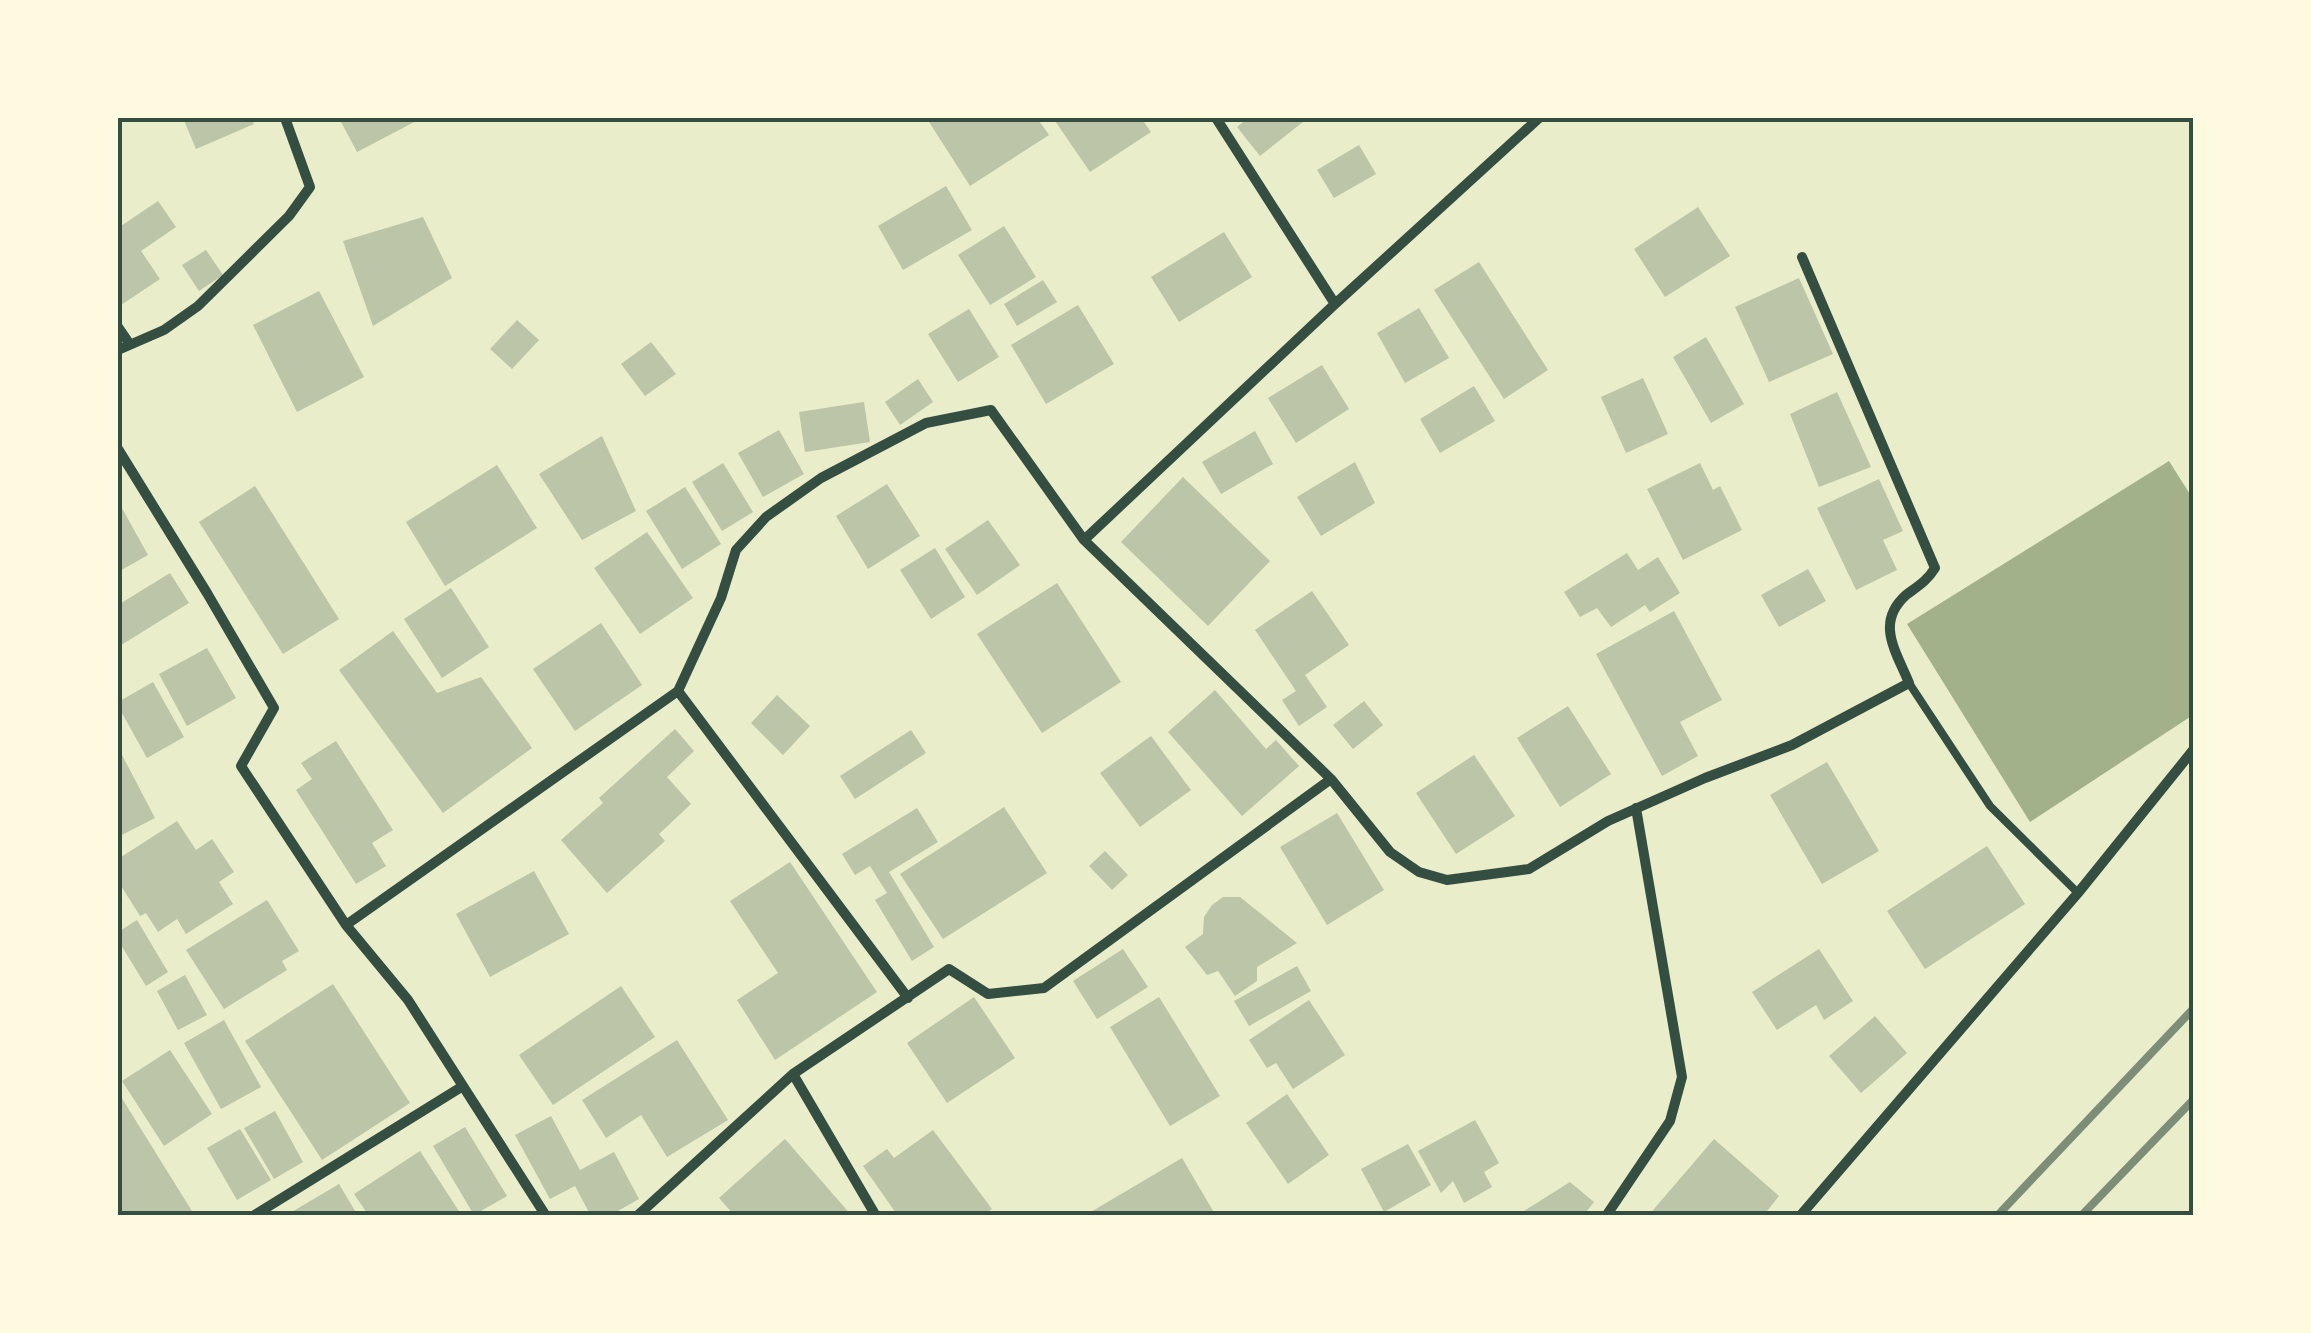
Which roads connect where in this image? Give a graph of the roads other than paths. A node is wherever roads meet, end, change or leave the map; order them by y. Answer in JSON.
{"nodes":[{"id":1,"x":285,"y":118,"type":"edge"},
{"id":2,"x":1216,"y":118,"type":"edge"},
{"id":3,"x":1539,"y":118,"type":"edge"},
{"id":4,"x":1802,"y":257,"type":"dead end"},
{"id":5,"x":1335,"y":304,"type":"junction"},
{"id":6,"x":118,"y":327,"type":"edge"},
{"id":7,"x":129,"y":343,"type":"junction"},
{"id":8,"x":118,"y":350,"type":"edge"},
{"id":9,"x":118,"y":449,"type":"edge"},
{"id":10,"x":1084,"y":540,"type":"junction"},
{"id":11,"x":1909,"y":683,"type":"junction"},
{"id":12,"x":678,"y":691,"type":"junction"},
{"id":13,"x":2194,"y":749,"type":"edge"},
{"id":14,"x":1332,"y":779,"type":"junction"},
{"id":15,"x":1636,"y":808,"type":"junction"},
{"id":16,"x":2078,"y":893,"type":"junction"},
{"id":17,"x":346,"y":925,"type":"junction"},
{"id":18,"x":908,"y":998,"type":"junction"},
{"id":19,"x":792,"y":1074,"type":"junction"},
{"id":20,"x":464,"y":1086,"type":"junction"},
{"id":21,"x":253,"y":1216,"type":"edge"},
{"id":22,"x":546,"y":1216,"type":"edge"},
{"id":23,"x":638,"y":1216,"type":"edge"},
{"id":24,"x":876,"y":1216,"type":"edge"},
{"id":25,"x":1606,"y":1216,"type":"edge"},
{"id":26,"x":1800,"y":1216,"type":"edge"}],
"edges":[{"from":1,"to":7,"type":"street"},
{"from":2,"to":5,"type":"street"},
{"from":3,"to":5,"type":"street"},
{"from":4,"to":11,"type":"street"},
{"from":5,"to":10,"type":"street"},
{"from":6,"to":7,"type":"street"},
{"from":7,"to":8,"type":"street"},
{"from":9,"to":17,"type":"street"},
{"from":10,"to":12,"type":"street"},
{"from":10,"to":14,"type":"street"},
{"from":11,"to":15,"type":"street"},
{"from":11,"to":16,"type":"lane"},
{"from":12,"to":17,"type":"street"},
{"from":12,"to":18,"type":"street"},
{"from":13,"to":16,"type":"street"},
{"from":14,"to":15,"type":"street"},
{"from":14,"to":18,"type":"street"},
{"from":15,"to":25,"type":"street"},
{"from":16,"to":26,"type":"street"},
{"from":17,"to":20,"type":"street"},
{"from":18,"to":19,"type":"street"},
{"from":19,"to":23,"type":"street"},
{"from":19,"to":24,"type":"street"},
{"from":20,"to":21,"type":"street"},
{"from":20,"to":22,"type":"street"}]}
